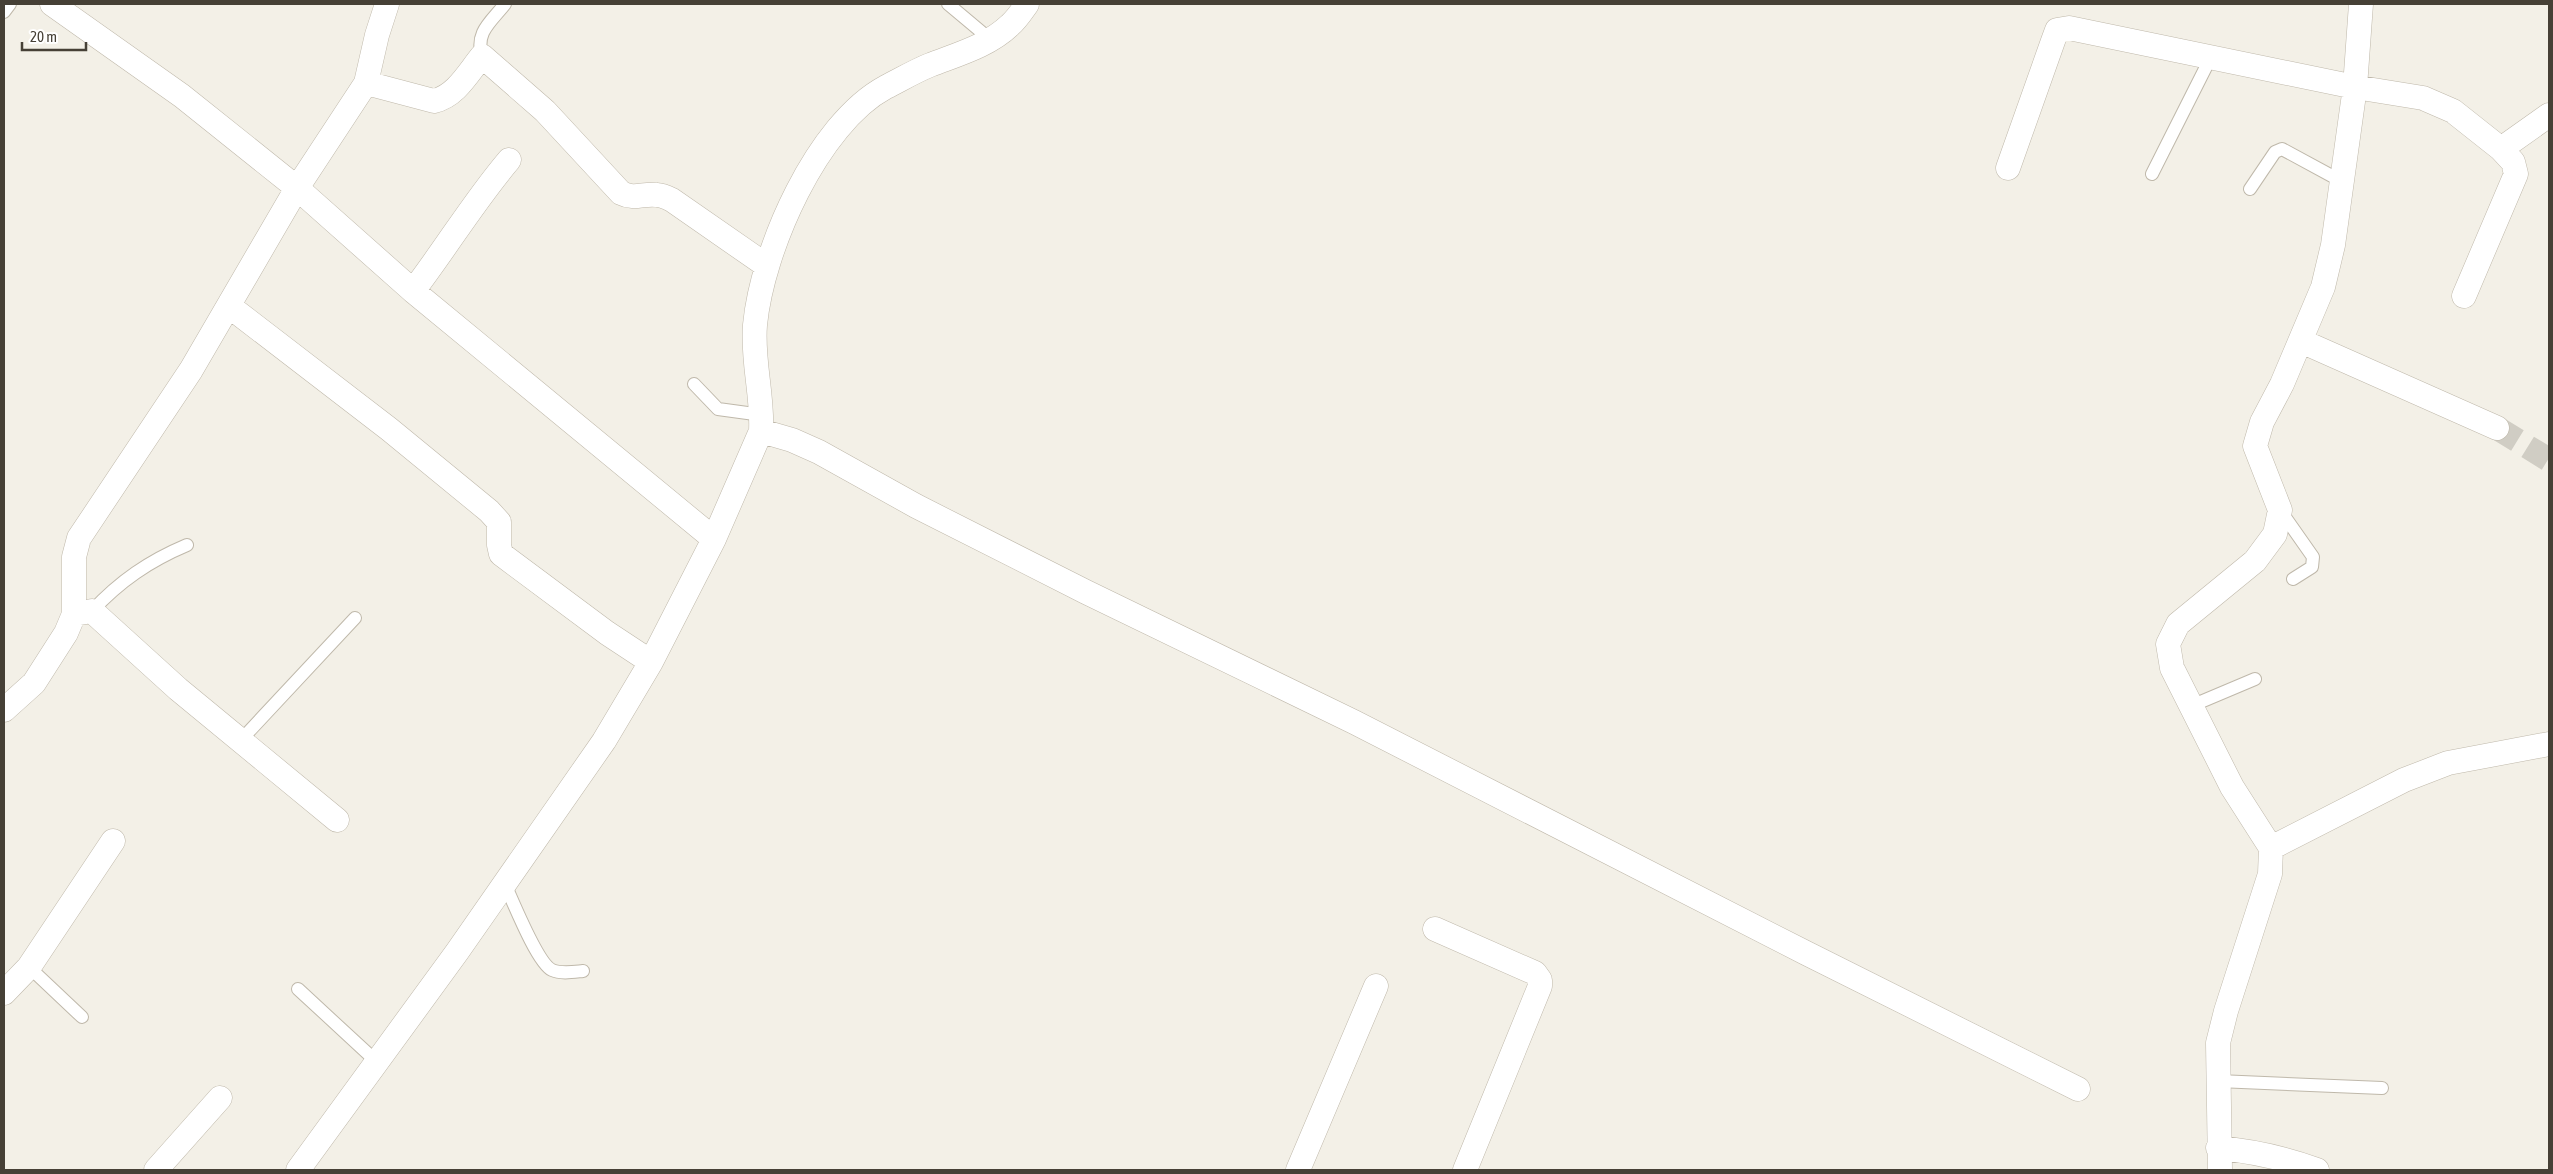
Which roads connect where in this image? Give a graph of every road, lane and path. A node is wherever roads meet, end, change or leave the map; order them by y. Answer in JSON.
{"nodes":[{"id":1,"x":10,"y":4,"type":"edge"},
{"id":2,"x":52,"y":4,"type":"edge"},
{"id":3,"x":387,"y":4,"type":"edge"},
{"id":4,"x":505,"y":4,"type":"edge"},
{"id":5,"x":948,"y":4,"type":"edge"},
{"id":6,"x":1027,"y":4,"type":"edge"},
{"id":7,"x":2361,"y":4,"type":"edge"},
{"id":8,"x":4,"y":12,"type":"edge"},
{"id":9,"x":991,"y":40,"type":"junction"},
{"id":10,"x":482,"y":56,"type":"junction"},
{"id":11,"x":2210,"y":57,"type":"junction"},
{"id":12,"x":366,"y":83,"type":"junction"},
{"id":13,"x":2355,"y":87,"type":"junction"},
{"id":14,"x":2546,"y":120,"type":"edge"},
{"id":15,"x":2500,"y":150,"type":"junction"},
{"id":16,"x":509,"y":160,"type":"dead end"},
{"id":17,"x":2008,"y":168,"type":"dead end"},
{"id":18,"x":2152,"y":174,"type":"dead end"},
{"id":19,"x":2342,"y":182,"type":"junction"},
{"id":20,"x":297,"y":188,"type":"junction"},
{"id":21,"x":2250,"y":189,"type":"dead end"},
{"id":22,"x":767,"y":266,"type":"junction"},
{"id":23,"x":414,"y":291,"type":"junction"},
{"id":24,"x":2464,"y":296,"type":"dead end"},
{"id":25,"x":229,"y":306,"type":"junction"},
{"id":26,"x":2301,"y":341,"type":"junction"},
{"id":27,"x":694,"y":384,"type":"dead end"},
{"id":28,"x":762,"y":423,"type":"junction"},
{"id":29,"x":2497,"y":428,"type":"tunnel mouth"},
{"id":30,"x":2280,"y":510,"type":"junction"},
{"id":31,"x":714,"y":539,"type":"junction"},
{"id":32,"x":187,"y":545,"type":"dead end"},
{"id":33,"x":2293,"y":579,"type":"dead end"},
{"id":34,"x":83,"y":613,"type":"junction"},
{"id":35,"x":355,"y":618,"type":"dead end"},
{"id":36,"x":651,"y":662,"type":"junction"},
{"id":37,"x":2255,"y":679,"type":"dead end"},
{"id":38,"x":5,"y":705,"type":"edge"},
{"id":39,"x":2192,"y":706,"type":"junction"},
{"id":40,"x":241,"y":740,"type":"junction"},
{"id":41,"x":2549,"y":744,"type":"edge"},
{"id":42,"x":337,"y":820,"type":"dead end"},
{"id":43,"x":113,"y":841,"type":"dead end"},
{"id":44,"x":2271,"y":848,"type":"junction"},
{"id":45,"x":504,"y":882,"type":"junction"},
{"id":46,"x":1434,"y":929,"type":"dead end"},
{"id":47,"x":29,"y":967,"type":"junction"},
{"id":48,"x":583,"y":971,"type":"dead end"},
{"id":49,"x":1376,"y":986,"type":"dead end"},
{"id":50,"x":298,"y":989,"type":"dead end"},
{"id":51,"x":4,"y":993,"type":"edge"},
{"id":52,"x":82,"y":1017,"type":"dead end"},
{"id":53,"x":377,"y":1062,"type":"junction"},
{"id":54,"x":2218,"y":1080,"type":"junction"},
{"id":55,"x":2382,"y":1088,"type":"dead end"},
{"id":56,"x":2078,"y":1089,"type":"dead end"},
{"id":57,"x":220,"y":1098,"type":"dead end"},
{"id":58,"x":2219,"y":1159,"type":"edge"},
{"id":59,"x":156,"y":1170,"type":"edge"},
{"id":60,"x":298,"y":1170,"type":"edge"},
{"id":61,"x":1298,"y":1170,"type":"edge"},
{"id":62,"x":1465,"y":1170,"type":"edge"},
{"id":63,"x":2316,"y":1170,"type":"edge"}],
"edges":[{"from":1,"to":8,"type":"lane"},
{"from":2,"to":20,"type":"street"},
{"from":3,"to":12,"type":"street"},
{"from":4,"to":10,"type":"lane"},
{"from":5,"to":9,"type":"lane"},
{"from":6,"to":9,"type":"street"},
{"from":7,"to":13,"type":"street"},
{"from":9,"to":22,"type":"street"},
{"from":10,"to":12,"type":"street"},
{"from":10,"to":22,"type":"street"},
{"from":11,"to":13,"type":"street"},
{"from":11,"to":17,"type":"street"},
{"from":11,"to":18,"type":"lane"},
{"from":12,"to":20,"type":"street"},
{"from":13,"to":15,"type":"street"},
{"from":13,"to":19,"type":"street"},
{"from":14,"to":15,"type":"street"},
{"from":15,"to":24,"type":"street"},
{"from":16,"to":23,"type":"street"},
{"from":19,"to":21,"type":"lane"},
{"from":19,"to":26,"type":"street"},
{"from":20,"to":23,"type":"street"},
{"from":20,"to":25,"type":"street"},
{"from":22,"to":28,"type":"street"},
{"from":23,"to":31,"type":"street"},
{"from":25,"to":34,"type":"street"},
{"from":25,"to":36,"type":"street"},
{"from":26,"to":29,"type":"street"},
{"from":26,"to":30,"type":"street"},
{"from":27,"to":28,"type":"lane"},
{"from":28,"to":31,"type":"street"},
{"from":28,"to":56,"type":"street"},
{"from":30,"to":33,"type":"lane"},
{"from":30,"to":39,"type":"street"},
{"from":31,"to":36,"type":"street"},
{"from":32,"to":34,"type":"lane"},
{"from":34,"to":38,"type":"street"},
{"from":34,"to":40,"type":"street"},
{"from":35,"to":40,"type":"lane"},
{"from":36,"to":45,"type":"street"},
{"from":37,"to":39,"type":"lane"},
{"from":39,"to":44,"type":"street"},
{"from":40,"to":42,"type":"street"},
{"from":41,"to":44,"type":"street"},
{"from":43,"to":47,"type":"street"},
{"from":44,"to":54,"type":"street"},
{"from":45,"to":48,"type":"lane"},
{"from":45,"to":53,"type":"street"},
{"from":46,"to":62,"type":"street"},
{"from":47,"to":51,"type":"street"},
{"from":47,"to":52,"type":"lane"},
{"from":49,"to":61,"type":"street"},
{"from":50,"to":53,"type":"lane"},
{"from":53,"to":60,"type":"street"},
{"from":54,"to":55,"type":"lane"},
{"from":54,"to":58,"type":"street"},
{"from":57,"to":59,"type":"street"},
{"from":58,"to":63,"type":"street"}]}
